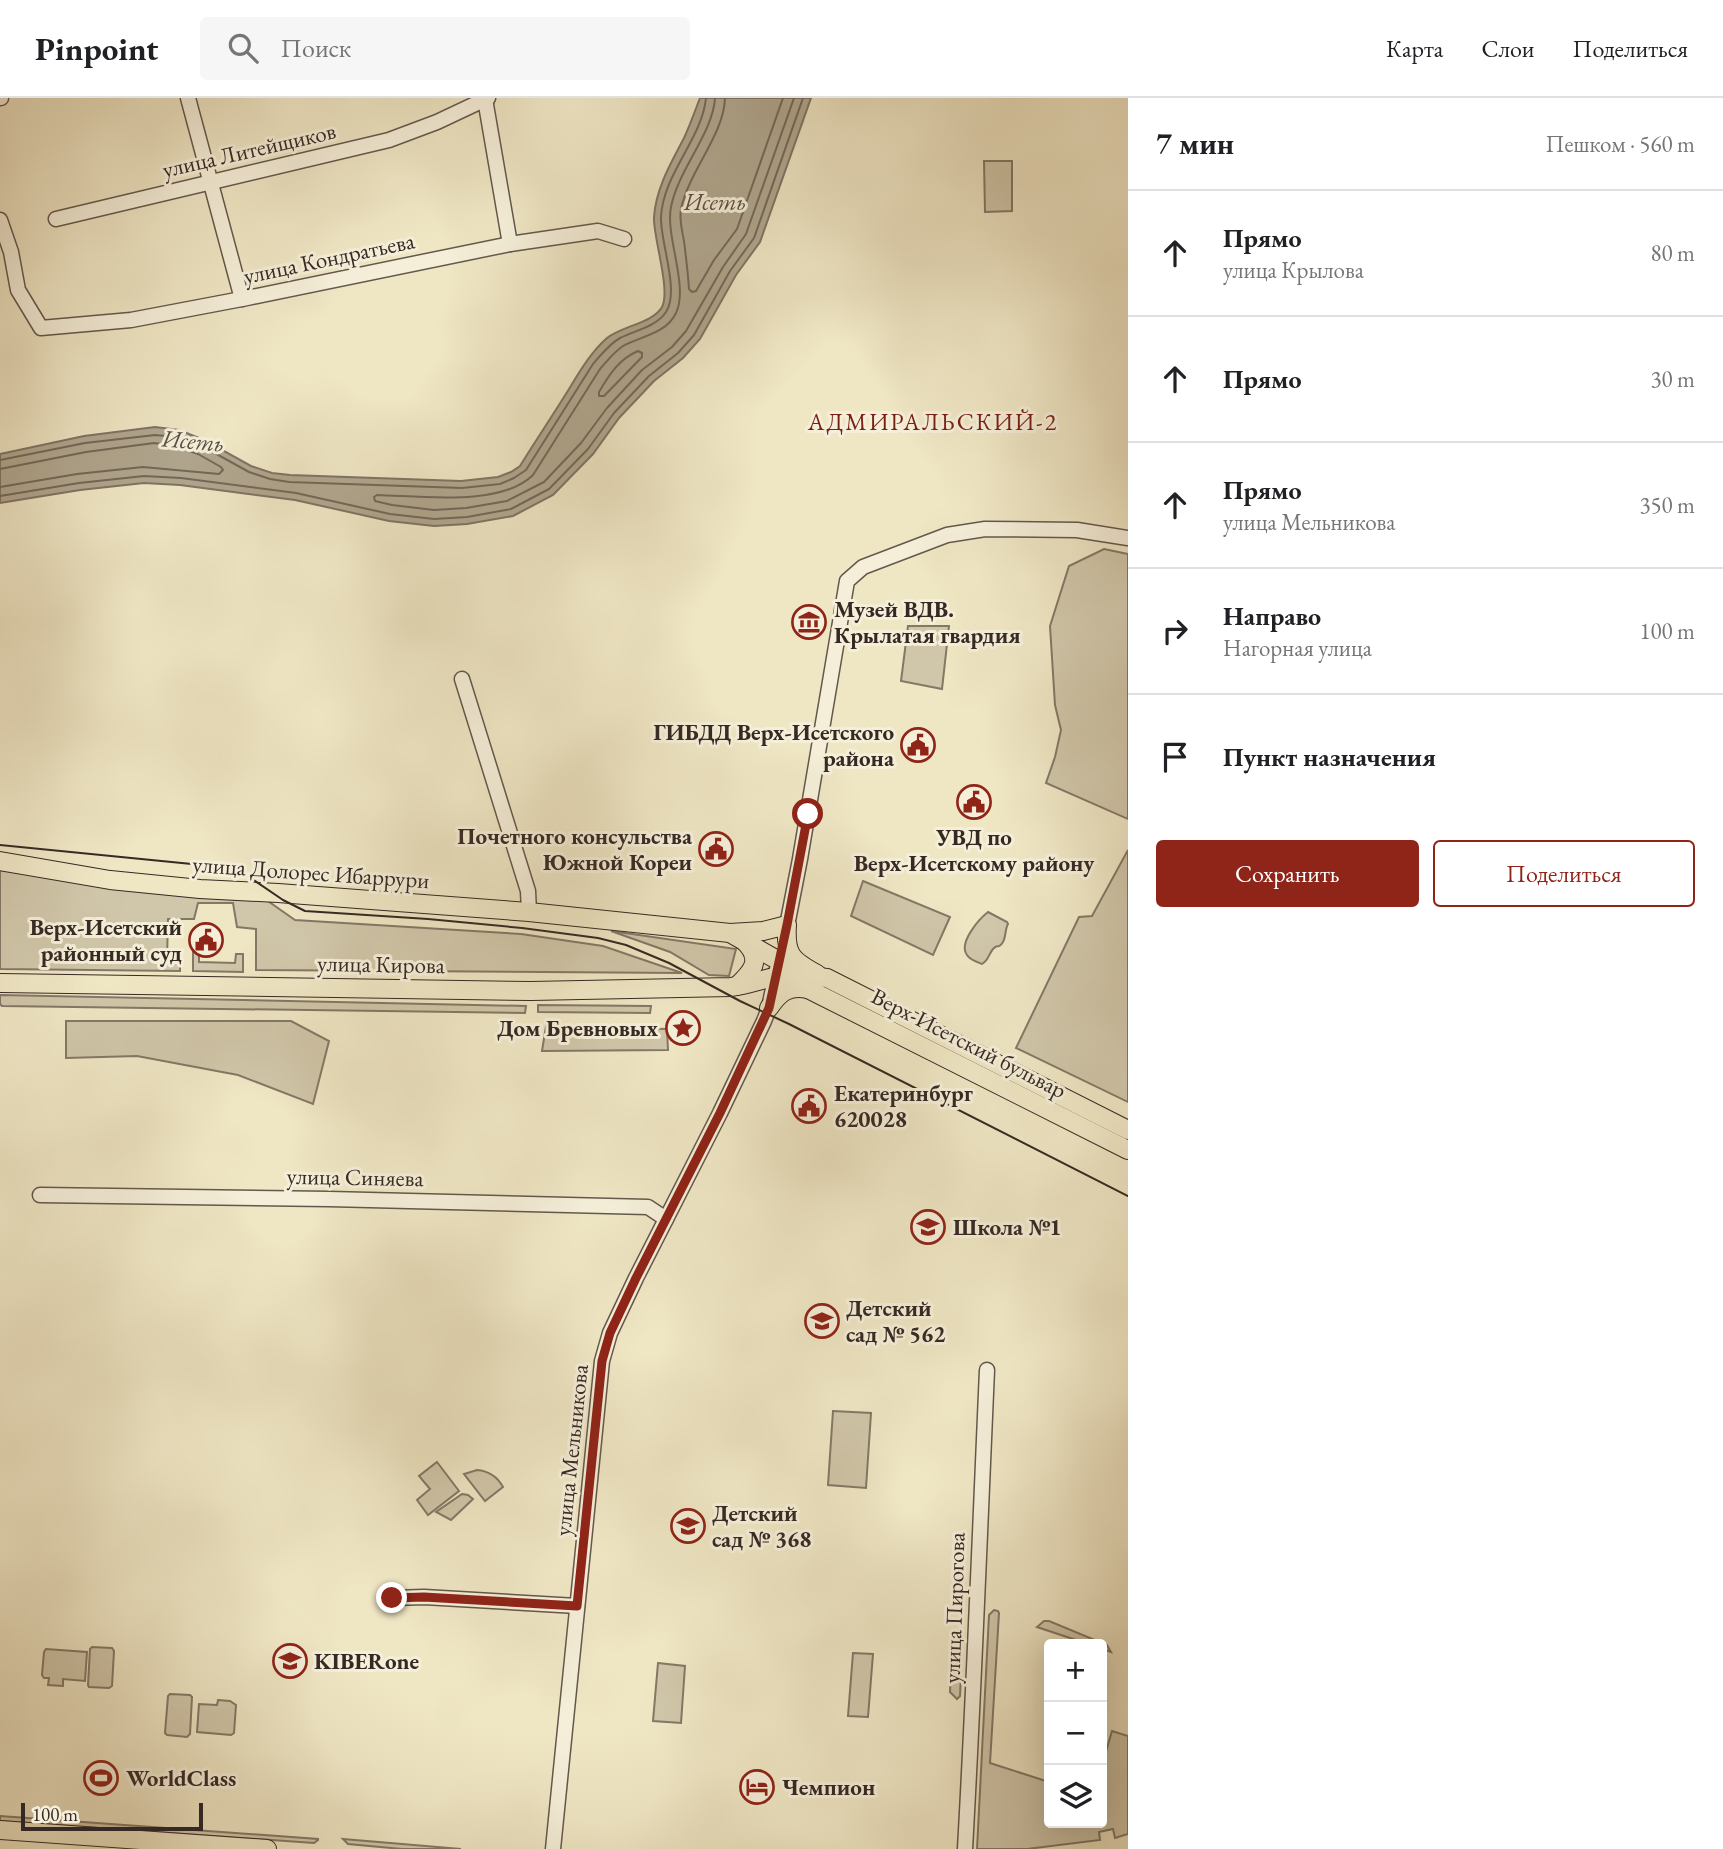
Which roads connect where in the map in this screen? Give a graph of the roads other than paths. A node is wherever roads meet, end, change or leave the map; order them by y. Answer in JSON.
{"nodes":[{"id":1,"x":188,"y":98,"type":"edge"},
{"id":2,"x":486,"y":99,"type":"edge"},
{"id":3,"x":210,"y":183,"type":"junction"},
{"id":4,"x":56,"y":219,"type":"dead end"},
{"id":5,"x":0,"y":220,"type":"edge"},
{"id":6,"x":624,"y":239,"type":"dead end"},
{"id":7,"x":510,"y":244,"type":"junction"},
{"id":8,"x":242,"y":299,"type":"junction"},
{"id":9,"x":1128,"y":538,"type":"edge"},
{"id":10,"x":462,"y":679,"type":"dead end"},
{"id":11,"x":0,"y":861,"type":"edge"},
{"id":12,"x":529,"y":912,"type":"junction"},
{"id":13,"x":787,"y":925,"type":"junction"},
{"id":14,"x":736,"y":936,"type":"junction"},
{"id":15,"x":777,"y":973,"type":"junction"},
{"id":16,"x":827,"y":978,"type":"junction"},
{"id":17,"x":0,"y":983,"type":"edge"},
{"id":18,"x":740,"y":986,"type":"junction"},
{"id":19,"x":808,"y":989,"type":"junction"},
{"id":20,"x":769,"y":1008,"type":"junction"},
{"id":21,"x":1128,"y":1130,"type":"edge"},
{"id":22,"x":1128,"y":1150,"type":"edge"},
{"id":23,"x":40,"y":1195,"type":"dead end"},
{"id":24,"x":666,"y":1219,"type":"junction"},
{"id":25,"x":987,"y":1370,"type":"dead end"},
{"id":26,"x":392,"y":1598,"type":"dead end"},
{"id":27,"x":577,"y":1606,"type":"junction"},
{"id":28,"x":0,"y":1830,"type":"edge"},
{"id":29,"x":140,"y":1844,"type":"edge"},
{"id":30,"x":186,"y":1846,"type":"edge"},
{"id":31,"x":267,"y":1849,"type":"edge"},
{"id":32,"x":553,"y":1849,"type":"edge"},
{"id":33,"x":965,"y":1849,"type":"edge"}],
"edges":[{"from":1,"to":3,"type":"street"},
{"from":2,"to":3,"type":"street","name":"улица Литейщиков"},
{"from":2,"to":7,"type":"street"},
{"from":3,"to":4,"type":"street","name":"улица Литейщиков"},
{"from":3,"to":8,"type":"street"},
{"from":5,"to":8,"type":"street","name":"улица Кондратьева"},
{"from":6,"to":7,"type":"street","name":"улица Кондратьева"},
{"from":7,"to":8,"type":"street","name":"улица Кондратьева"},
{"from":9,"to":13,"type":"street","name":"улица Мельникова"},
{"from":10,"to":12,"type":"street"},
{"from":11,"to":12,"type":"main road","name":"улица Долорес Ибаррури"},
{"from":12,"to":14,"type":"main road","name":"улица Долорес Ибаррури"},
{"from":13,"to":14,"type":"main road"},
{"from":13,"to":15,"type":"street","name":"улица Мельникова"},
{"from":13,"to":16,"type":"main road"},
{"from":14,"to":15,"type":"main road","name":"улица Долорес Ибаррури"},
{"from":14,"to":18,"type":"main road"},
{"from":15,"to":16,"type":"main road","name":"Верх-Исетский бульвар"},
{"from":15,"to":18,"type":"main road","name":"улица Кирова"},
{"from":15,"to":19,"type":"main road","name":"Верх-Исетский бульвар"},
{"from":15,"to":20,"type":"street","name":"улица Мельникова"},
{"from":16,"to":21,"type":"main road","name":"Верх-Исетский бульвар"},
{"from":17,"to":18,"type":"main road","name":"улица Кирова"},
{"from":18,"to":20,"type":"main road"},
{"from":19,"to":20,"type":"main road"},
{"from":19,"to":22,"type":"main road","name":"Верх-Исетский бульвар"},
{"from":20,"to":24,"type":"street","name":"улица Мельникова"},
{"from":23,"to":24,"type":"street","name":"улица Синяева"},
{"from":24,"to":27,"type":"street","name":"улица Мельникова"},
{"from":25,"to":33,"type":"street","name":"улица Пирогова"},
{"from":26,"to":27,"type":"street"},
{"from":27,"to":32,"type":"street","name":"улица Мельникова"},
{"from":28,"to":29,"type":"main road"},
{"from":29,"to":30,"type":"main road"},
{"from":30,"to":31,"type":"main road"}]}
